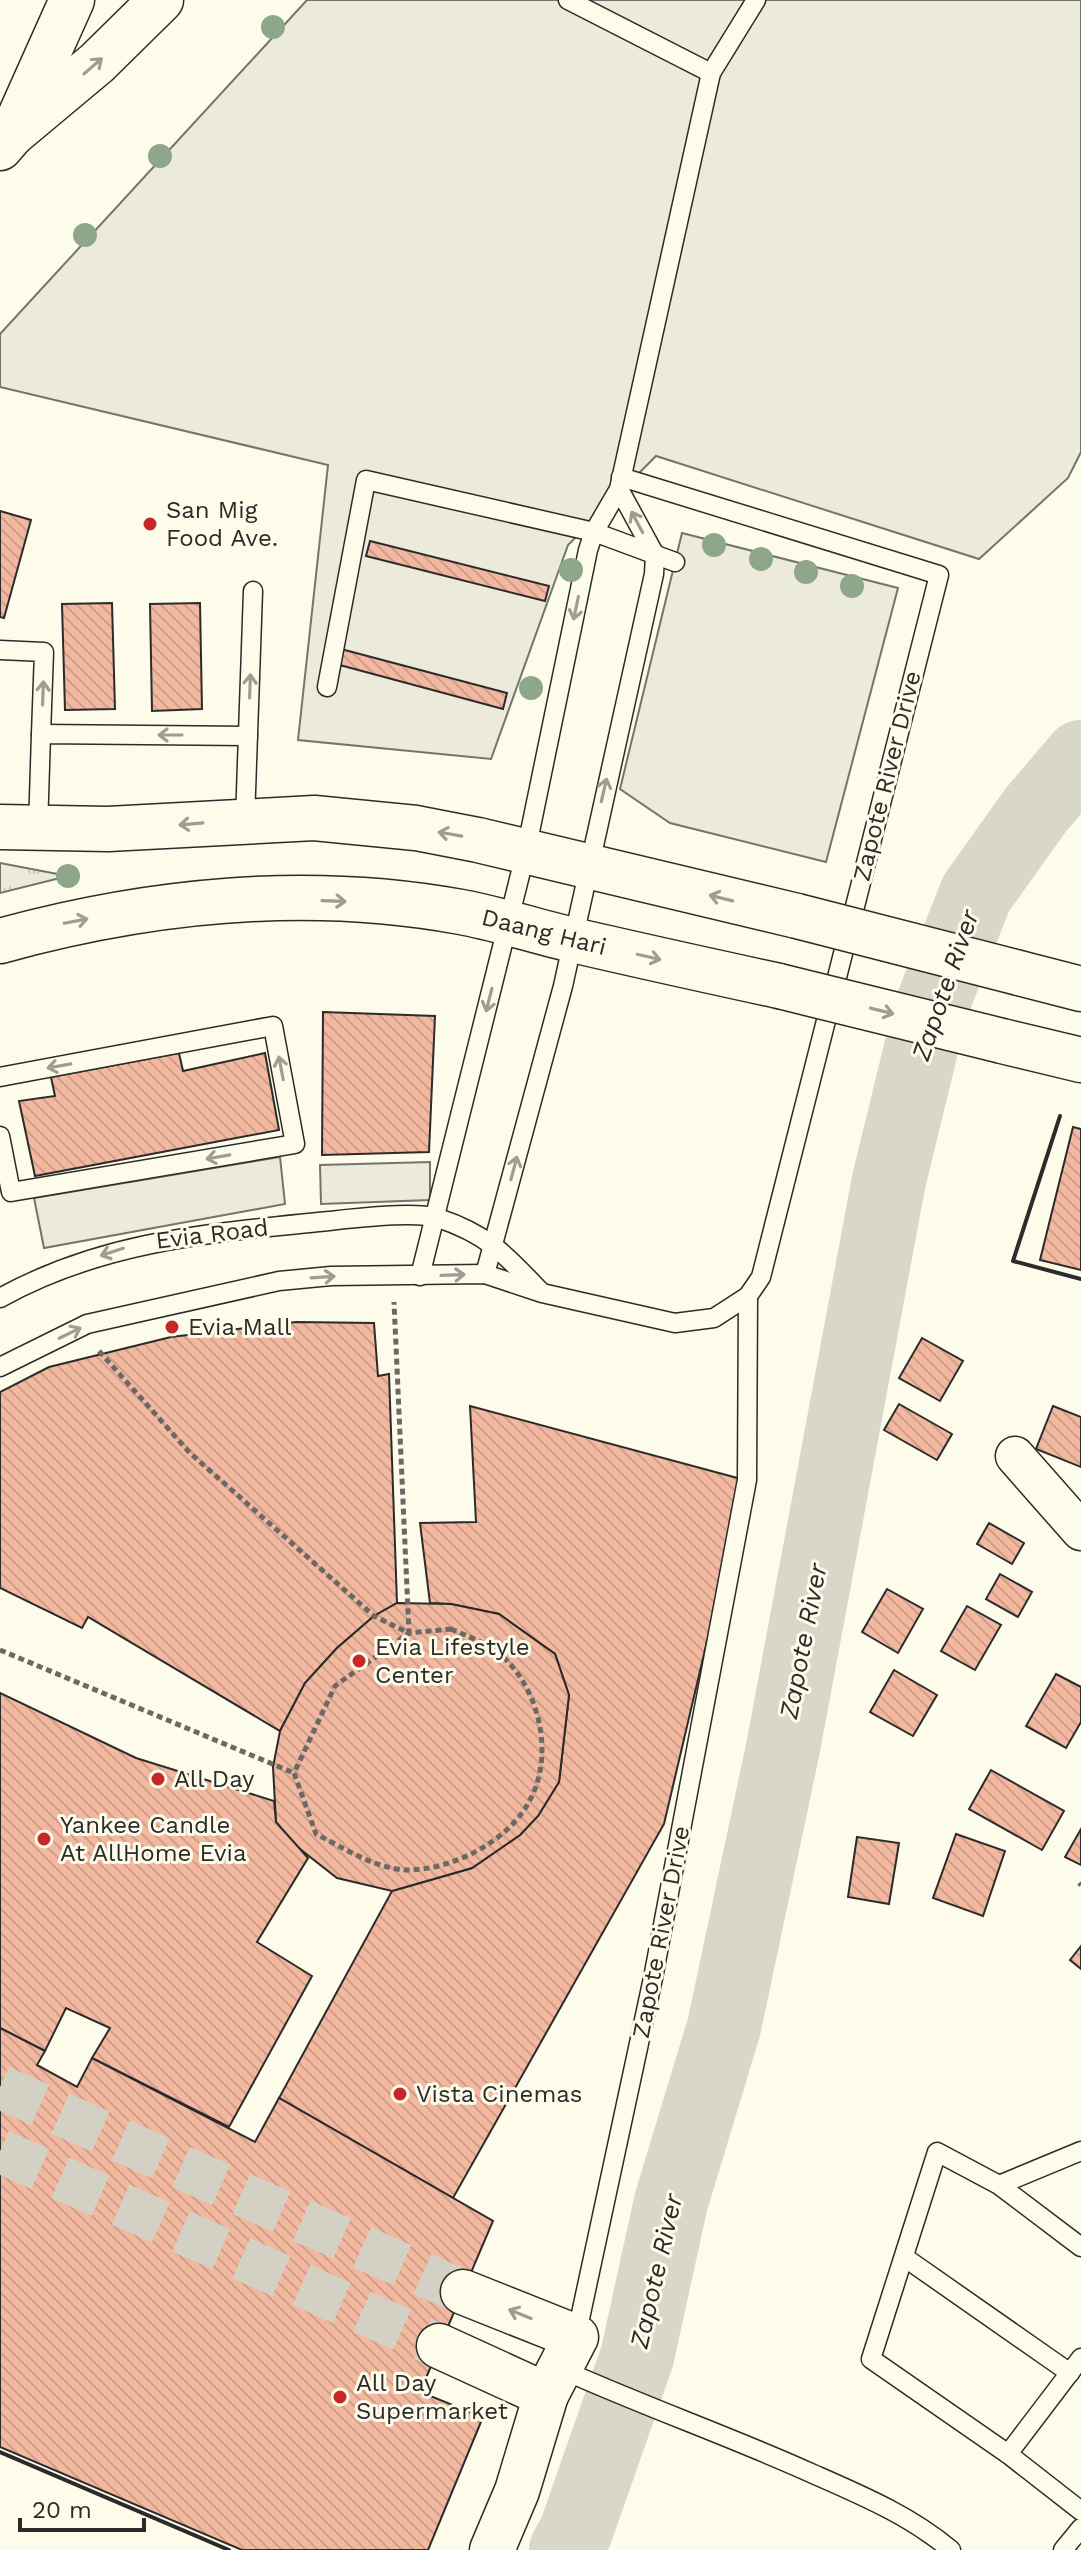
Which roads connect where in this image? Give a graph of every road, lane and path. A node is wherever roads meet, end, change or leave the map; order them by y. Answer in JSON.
{"nodes":[{"id":1,"x":72,"y":0,"type":"edge"},
{"id":2,"x":161,"y":0,"type":"edge"},
{"id":3,"x":568,"y":0,"type":"edge"},
{"id":4,"x":756,"y":0,"type":"edge"},
{"id":5,"x":711,"y":73,"type":"junction"},
{"id":6,"x":6,"y":141,"type":"edge"},
{"id":7,"x":620,"y":483,"type":"junction"},
{"id":8,"x":594,"y":532,"type":"junction"},
{"id":9,"x":655,"y":555,"type":"junction"},
{"id":10,"x":675,"y":562,"type":"dead end"},
{"id":11,"x":253,"y":591,"type":"dead end"},
{"id":12,"x":0,"y":650,"type":"edge"},
{"id":13,"x":327,"y":687,"type":"dead end"},
{"id":14,"x":41,"y":734,"type":"junction"},
{"id":15,"x":248,"y":736,"type":"junction"},
{"id":16,"x":245,"y":820,"type":"junction"},
{"id":17,"x":19,"y":828,"type":"edge"},
{"id":18,"x":526,"y":851,"type":"junction"},
{"id":19,"x":587,"y":866,"type":"junction"},
{"id":20,"x":508,"y":924,"type":"junction"},
{"id":21,"x":573,"y":940,"type":"junction"},
{"id":22,"x":0,"y":941,"type":"edge"},
{"id":23,"x":1081,"y":989,"type":"edge"},
{"id":24,"x":1081,"y":1060,"type":"edge"},
{"id":25,"x":0,"y":1077,"type":"edge"},
{"id":26,"x":0,"y":1136,"type":"edge"},
{"id":27,"x":435,"y":1217,"type":"junction"},
{"id":28,"x":494,"y":1243,"type":"junction"},
{"id":29,"x":485,"y":1274,"type":"junction"},
{"id":30,"x":397,"y":1276,"type":"junction"},
{"id":31,"x":420,"y":1276,"type":"junction"},
{"id":32,"x":542,"y":1293,"type":"junction"},
{"id":33,"x":748,"y":1296,"type":"junction"},
{"id":34,"x":0,"y":1298,"type":"edge"},
{"id":35,"x":87,"y":1324,"type":"junction"},
{"id":36,"x":0,"y":1367,"type":"edge"},
{"id":37,"x":1015,"y":1456,"type":"dead end"},
{"id":38,"x":1081,"y":1531,"type":"edge"},
{"id":39,"x":409,"y":1633,"type":"junction"},
{"id":40,"x":0,"y":1650,"type":"edge"},
{"id":41,"x":294,"y":1773,"type":"junction"},
{"id":42,"x":1081,"y":2151,"type":"edge"},
{"id":43,"x":999,"y":2185,"type":"junction"},
{"id":44,"x":1081,"y":2247,"type":"edge"},
{"id":45,"x":904,"y":2257,"type":"junction"},
{"id":46,"x":463,"y":2292,"type":"tunnel mouth"},
{"id":47,"x":439,"y":2346,"type":"tunnel mouth"},
{"id":48,"x":1075,"y":2366,"type":"edge"},
{"id":49,"x":562,"y":2368,"type":"junction"},
{"id":50,"x":1008,"y":2454,"type":"junction"},
{"id":51,"x":1081,"y":2511,"type":"edge"},
{"id":52,"x":1081,"y":2528,"type":"edge"},
{"id":53,"x":492,"y":2550,"type":"edge"},
{"id":54,"x":951,"y":2550,"type":"edge"},
{"id":55,"x":1063,"y":2550,"type":"edge"}],
"edges":[{"from":1,"to":6,"type":"main road"},
{"from":6,"to":2,"type":"main road","one_way":true},
{"from":3,"to":5,"type":"lane"},
{"from":4,"to":5,"type":"lane"},
{"from":5,"to":7,"type":"lane"},
{"from":7,"to":8,"type":"lane"},
{"from":9,"to":7,"type":"lane","one_way":true},
{"from":7,"to":33,"type":"lane","name":"Zapote River Drive"},
{"from":8,"to":9,"type":"lane"},
{"from":8,"to":13,"type":"lane"},
{"from":8,"to":18,"type":"lane","one_way":true},
{"from":9,"to":10,"type":"lane"},
{"from":19,"to":9,"type":"lane","one_way":true},
{"from":15,"to":11,"type":"lane","one_way":true},
{"from":14,"to":12,"type":"lane","one_way":true},
{"from":15,"to":14,"type":"lane","one_way":true},
{"from":14,"to":17,"type":"lane"},
{"from":15,"to":16,"type":"lane"},
{"from":16,"to":17,"type":"main road","one_way":true},
{"from":18,"to":16,"type":"main road","one_way":true},
{"from":18,"to":19,"type":"main road"},
{"from":18,"to":20,"type":"lane"},
{"from":19,"to":21,"type":"lane"},
{"from":23,"to":19,"type":"main road","one_way":true,"bridge":true},
{"from":20,"to":21,"type":"main road","name":"Daang Hari"},
{"from":22,"to":20,"type":"main road","name":"Daang Hari","one_way":true},
{"from":20,"to":27,"type":"lane","one_way":true},
{"from":21,"to":24,"type":"main road","name":"Daang Hari","one_way":true,"bridge":true},
{"from":28,"to":21,"type":"lane","one_way":true},
{"from":25,"to":26,"type":"lane"},
{"from":27,"to":28,"type":"lane","name":"Evia Road"},
{"from":27,"to":31,"type":"lane"},
{"from":27,"to":34,"type":"lane","name":"Evia Road","one_way":true},
{"from":28,"to":29,"type":"lane"},
{"from":28,"to":32,"type":"lane"},
{"from":31,"to":29,"type":"lane","one_way":true},
{"from":29,"to":32,"type":"lane"},
{"from":30,"to":31,"type":"lane"},
{"from":35,"to":30,"type":"lane","one_way":true},
{"from":30,"to":39,"type":"path"},
{"from":32,"to":33,"type":"lane"},
{"from":33,"to":49,"type":"lane","name":"Zapote River Drive"},
{"from":36,"to":35,"type":"lane","one_way":true},
{"from":35,"to":39,"type":"path"},
{"from":37,"to":38,"type":"street"},
{"from":39,"to":41,"type":"path"},
{"from":39,"to":41,"type":"path"},
{"from":40,"to":41,"type":"path"},
{"from":42,"to":43,"type":"lane"},
{"from":43,"to":44,"type":"lane"},
{"from":43,"to":45,"type":"lane"},
{"from":45,"to":48,"type":"lane"},
{"from":45,"to":50,"type":"lane"},
{"from":49,"to":46,"type":"main road","one_way":true},
{"from":47,"to":49,"type":"main road"},
{"from":48,"to":50,"type":"lane"},
{"from":49,"to":53,"type":"main road","name":"Zapote River Drive"},
{"from":49,"to":54,"type":"lane"},
{"from":50,"to":51,"type":"lane"},
{"from":52,"to":55,"type":"lane"}]}
